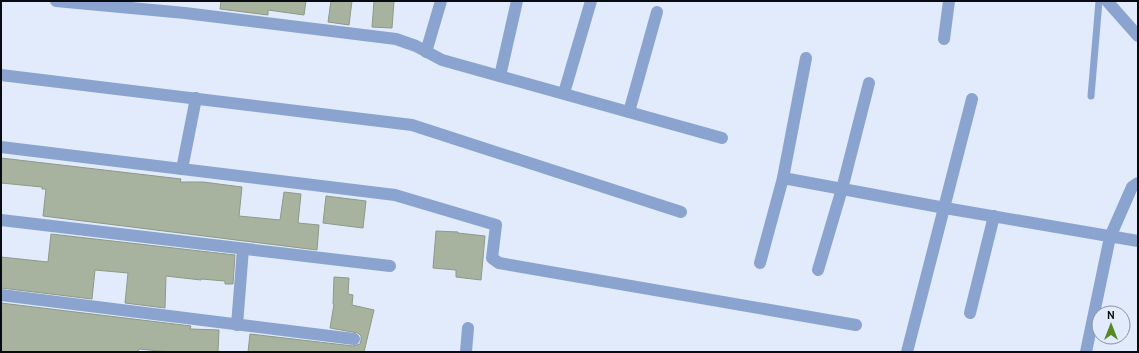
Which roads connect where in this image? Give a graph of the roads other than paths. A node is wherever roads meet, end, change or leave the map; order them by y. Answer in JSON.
{"nodes":[{"id":1,"x":56,"y":1,"type":"edge"},
{"id":2,"x":441,"y":1,"type":"edge"},
{"id":3,"x":517,"y":1,"type":"edge"},
{"id":4,"x":590,"y":1,"type":"edge"},
{"id":5,"x":950,"y":1,"type":"edge"},
{"id":6,"x":1099,"y":1,"type":"edge"},
{"id":7,"x":1107,"y":1,"type":"edge"},
{"id":8,"x":656,"y":12,"type":"dead end"},
{"id":9,"x":1138,"y":36,"type":"edge"},
{"id":10,"x":944,"y":39,"type":"dead end"},
{"id":11,"x":426,"y":52,"type":"junction"},
{"id":12,"x":806,"y":58,"type":"dead end"},
{"id":13,"x":1,"y":75,"type":"edge"},
{"id":14,"x":500,"y":76,"type":"junction"},
{"id":15,"x":869,"y":83,"type":"dead end"},
{"id":16,"x":564,"y":93,"type":"junction"},
{"id":17,"x":1091,"y":96,"type":"dead end"},
{"id":18,"x":196,"y":98,"type":"junction"},
{"id":19,"x":972,"y":99,"type":"dead end"},
{"id":20,"x":629,"y":112,"type":"junction"},
{"id":21,"x":722,"y":138,"type":"dead end"},
{"id":22,"x":1,"y":147,"type":"edge"},
{"id":23,"x":182,"y":169,"type":"junction"},
{"id":24,"x":783,"y":178,"type":"junction"},
{"id":25,"x":1138,"y":183,"type":"edge"},
{"id":26,"x":842,"y":188,"type":"junction"},
{"id":27,"x":945,"y":208,"type":"junction"},
{"id":28,"x":681,"y":212,"type":"dead end"},
{"id":29,"x":994,"y":216,"type":"junction"},
{"id":30,"x":1,"y":220,"type":"edge"},
{"id":31,"x":1110,"y":237,"type":"junction"},
{"id":32,"x":1138,"y":241,"type":"edge"},
{"id":33,"x":243,"y":248,"type":"junction"},
{"id":34,"x":760,"y":263,"type":"dead end"},
{"id":35,"x":390,"y":266,"type":"dead end"},
{"id":36,"x":818,"y":270,"type":"dead end"},
{"id":37,"x":1,"y":295,"type":"edge"},
{"id":38,"x":970,"y":313,"type":"dead end"},
{"id":39,"x":237,"y":325,"type":"junction"},
{"id":40,"x":856,"y":325,"type":"dead end"},
{"id":41,"x":468,"y":328,"type":"dead end"},
{"id":42,"x":354,"y":340,"type":"dead end"},
{"id":43,"x":466,"y":352,"type":"edge"},
{"id":44,"x":907,"y":352,"type":"edge"},
{"id":45,"x":1086,"y":352,"type":"edge"}],
"edges":[{"from":1,"to":11,"type":"street"},
{"from":2,"to":11,"type":"street"},
{"from":3,"to":14,"type":"street"},
{"from":4,"to":16,"type":"street"},
{"from":5,"to":10,"type":"street"},
{"from":6,"to":17,"type":"lane"},
{"from":7,"to":9,"type":"street"},
{"from":8,"to":20,"type":"street"},
{"from":11,"to":14,"type":"street"},
{"from":12,"to":24,"type":"street"},
{"from":13,"to":18,"type":"street"},
{"from":14,"to":16,"type":"street"},
{"from":15,"to":26,"type":"street"},
{"from":16,"to":20,"type":"street"},
{"from":18,"to":23,"type":"street"},
{"from":18,"to":28,"type":"street"},
{"from":19,"to":27,"type":"street"},
{"from":20,"to":21,"type":"street"},
{"from":22,"to":23,"type":"street"},
{"from":23,"to":40,"type":"street"},
{"from":24,"to":26,"type":"street"},
{"from":24,"to":34,"type":"street"},
{"from":25,"to":31,"type":"street"},
{"from":26,"to":27,"type":"street"},
{"from":26,"to":36,"type":"street"},
{"from":27,"to":29,"type":"street"},
{"from":27,"to":44,"type":"street"},
{"from":29,"to":31,"type":"street"},
{"from":29,"to":38,"type":"street"},
{"from":30,"to":33,"type":"street"},
{"from":31,"to":32,"type":"street"},
{"from":31,"to":45,"type":"street"},
{"from":33,"to":35,"type":"street"},
{"from":33,"to":39,"type":"street"},
{"from":37,"to":39,"type":"street"},
{"from":39,"to":42,"type":"street"},
{"from":41,"to":43,"type":"street"}]}
